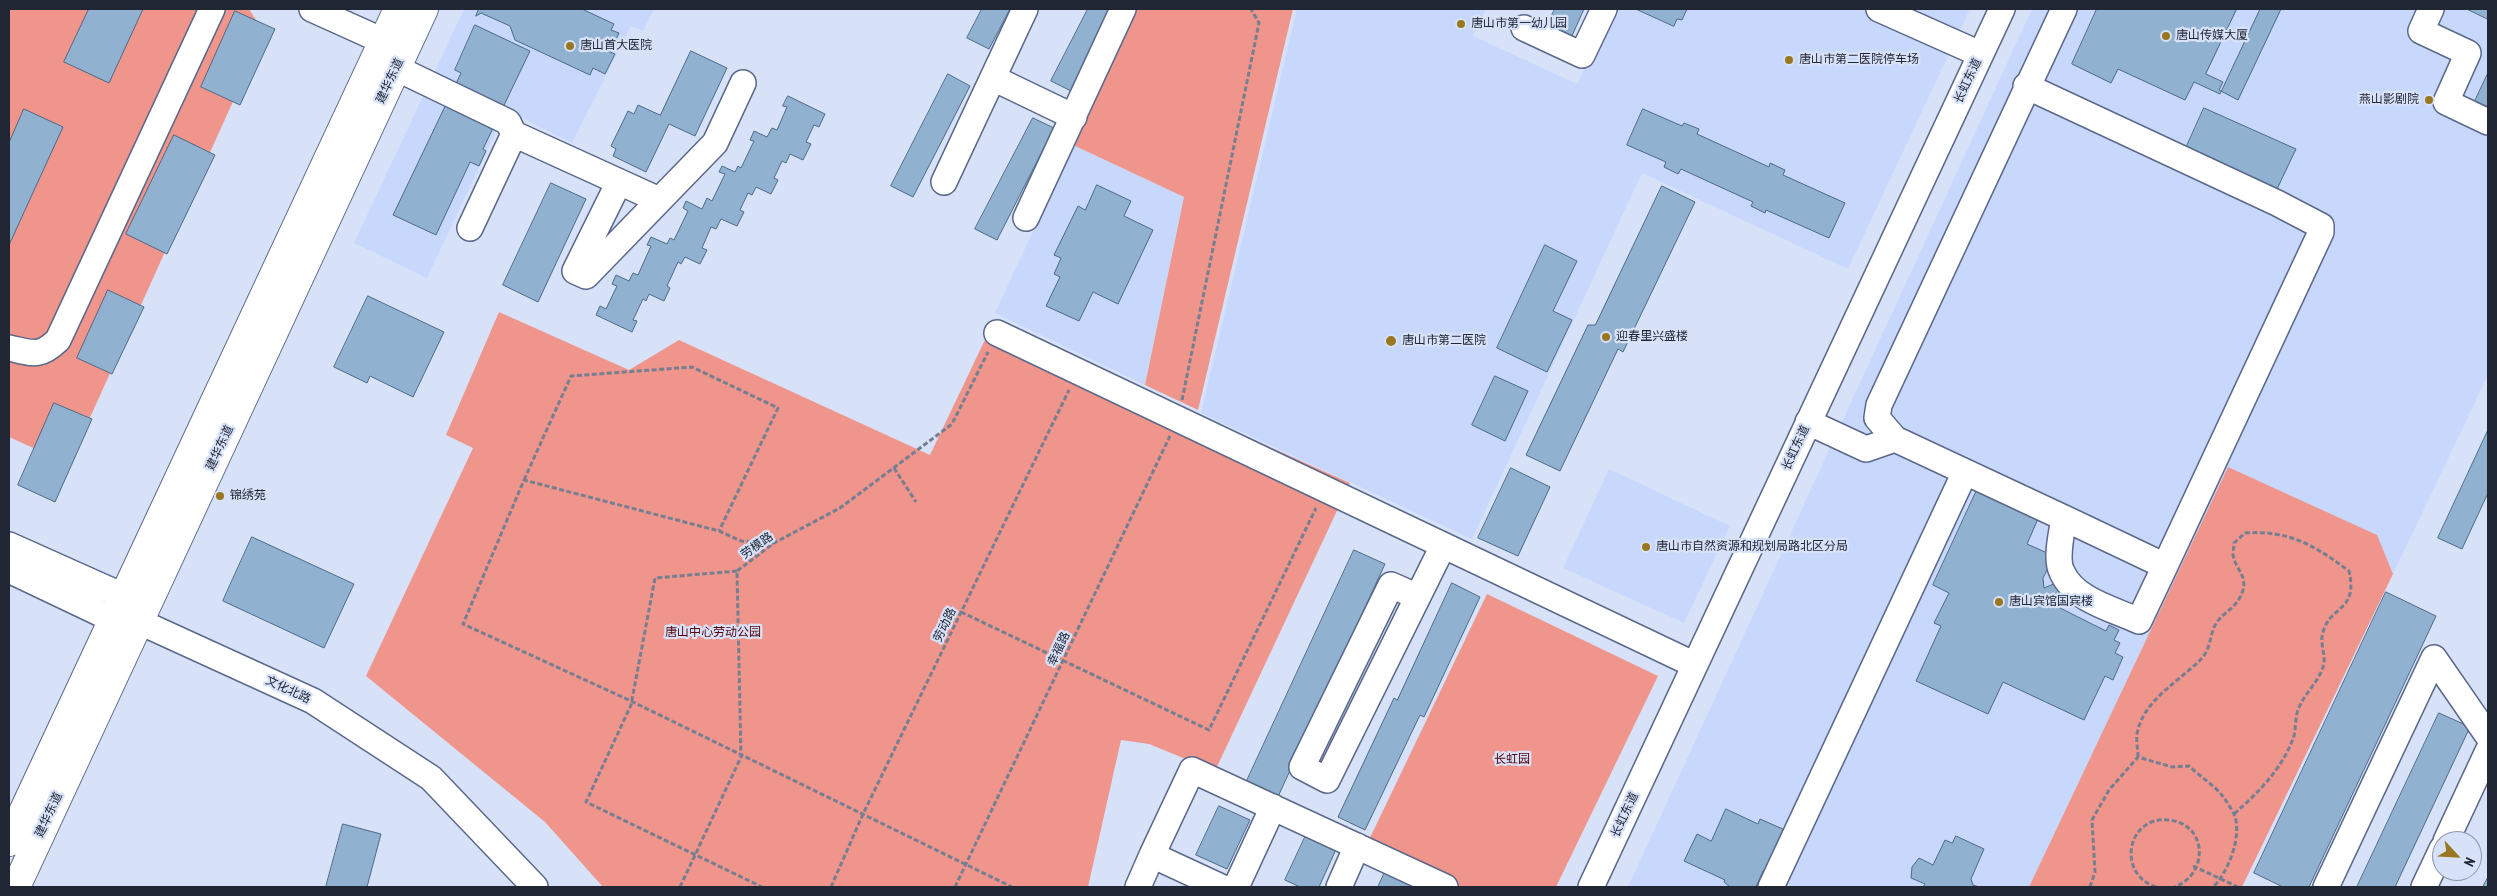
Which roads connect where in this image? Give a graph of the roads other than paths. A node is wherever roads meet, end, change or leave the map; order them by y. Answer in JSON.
{"nodes":[{"id":1,"x":212,"y":9,"type":"edge"},
{"id":2,"x":312,"y":9,"type":"edge"},
{"id":3,"x":398,"y":9,"type":"edge"},
{"id":4,"x":424,"y":9,"type":"edge"},
{"id":5,"x":1025,"y":9,"type":"edge"},
{"id":6,"x":1123,"y":9,"type":"edge"},
{"id":7,"x":1604,"y":9,"type":"edge"},
{"id":8,"x":1879,"y":9,"type":"edge"},
{"id":9,"x":2002,"y":9,"type":"edge"},
{"id":10,"x":2064,"y":9,"type":"edge"},
{"id":11,"x":2431,"y":9,"type":"edge"},
{"id":12,"x":1524,"y":28,"type":"dead end"},
{"id":13,"x":383,"y":41,"type":"junction"},
{"id":14,"x":1980,"y":54,"type":"junction"},
{"id":15,"x":396,"y":68,"type":"junction"},
{"id":16,"x":993,"y":78,"type":"junction"},
{"id":17,"x":743,"y":83,"type":"dead end"},
{"id":18,"x":2026,"y":86,"type":"junction"},
{"id":19,"x":1074,"y":116,"type":"junction"},
{"id":20,"x":2488,"y":122,"type":"edge"},
{"id":21,"x":514,"y":134,"type":"junction"},
{"id":22,"x":619,"y":182,"type":"junction"},
{"id":23,"x":944,"y":182,"type":"dead end"},
{"id":24,"x":659,"y":200,"type":"junction"},
{"id":25,"x":1026,"y":218,"type":"dead end"},
{"id":26,"x":470,"y":228,"type":"dead end"},
{"id":27,"x":997,"y":333,"type":"road end"},
{"id":28,"x":9,"y":348,"type":"edge"},
{"id":29,"x":1808,"y":422,"type":"junction"},
{"id":30,"x":1894,"y":439,"type":"junction"},
{"id":31,"x":1966,"y":472,"type":"junction"},
{"id":32,"x":2064,"y":518,"type":"junction"},
{"id":33,"x":9,"y":545,"type":"edge"},
{"id":34,"x":1443,"y":546,"type":"junction"},
{"id":35,"x":2165,"y":566,"type":"junction"},
{"id":36,"x":9,"y":570,"type":"edge"},
{"id":37,"x":1416,"y":596,"type":"junction"},
{"id":38,"x":118,"y":607,"type":"junction"},
{"id":39,"x":140,"y":622,"type":"junction"},
{"id":40,"x":1695,"y":666,"type":"junction"},
{"id":41,"x":2488,"y":736,"type":"edge"},
{"id":42,"x":2488,"y":751,"type":"edge"},
{"id":43,"x":1273,"y":807,"type":"junction"},
{"id":44,"x":2451,"y":831,"type":"edge"},
{"id":45,"x":9,"y":842,"type":"edge"},
{"id":46,"x":1357,"y":846,"type":"junction"},
{"id":47,"x":1152,"y":855,"type":"junction"},
{"id":48,"x":2432,"y":870,"type":"edge"},
{"id":49,"x":1441,"y":886,"type":"edge"},
{"id":50,"x":16,"y":887,"type":"edge"},
{"id":51,"x":535,"y":887,"type":"edge"},
{"id":52,"x":1138,"y":887,"type":"edge"},
{"id":53,"x":1221,"y":887,"type":"edge"},
{"id":54,"x":1236,"y":887,"type":"edge"},
{"id":55,"x":1339,"y":887,"type":"edge"},
{"id":56,"x":1591,"y":887,"type":"edge"},
{"id":57,"x":1771,"y":887,"type":"edge"},
{"id":58,"x":2326,"y":887,"type":"edge"},
{"id":59,"x":2424,"y":887,"type":"edge"}],
"edges":[{"from":1,"to":28,"type":"street"},
{"from":2,"to":13,"type":"street"},
{"from":3,"to":13,"type":"main road","name":"建华东道"},
{"from":4,"to":15,"type":"main road","name":"建华东道"},
{"from":5,"to":16,"type":"street"},
{"from":6,"to":19,"type":"street"},
{"from":7,"to":12,"type":"street"},
{"from":8,"to":14,"type":"street"},
{"from":9,"to":14,"type":"street","name":"长虹东道"},
{"from":10,"to":18,"type":"street"},
{"from":11,"to":20,"type":"street"},
{"from":13,"to":38,"type":"main road","name":"建华东道"},
{"from":14,"to":29,"type":"street","name":"长虹东道"},
{"from":15,"to":21,"type":"street"},
{"from":15,"to":39,"type":"main road","name":"建华东道"},
{"from":16,"to":19,"type":"street"},
{"from":16,"to":23,"type":"street"},
{"from":17,"to":24,"type":"street"},
{"from":18,"to":30,"type":"street"},
{"from":18,"to":35,"type":"street"},
{"from":19,"to":25,"type":"street"},
{"from":21,"to":22,"type":"street"},
{"from":21,"to":26,"type":"street"},
{"from":22,"to":24,"type":"street"},
{"from":22,"to":24,"type":"street"},
{"from":27,"to":34,"type":"street"},
{"from":29,"to":30,"type":"street"},
{"from":29,"to":40,"type":"street","name":"长虹东道"},
{"from":30,"to":31,"type":"street"},
{"from":31,"to":32,"type":"street"},
{"from":31,"to":57,"type":"street"},
{"from":32,"to":35,"type":"street"},
{"from":32,"to":35,"type":"street"},
{"from":33,"to":38,"type":"street"},
{"from":34,"to":37,"type":"street"},
{"from":34,"to":40,"type":"street"},
{"from":36,"to":38,"type":"street"},
{"from":37,"to":37,"type":"street"},
{"from":38,"to":39,"type":"street"},
{"from":38,"to":45,"type":"main road","name":"建华东道"},
{"from":39,"to":50,"type":"main road","name":"建华东道"},
{"from":39,"to":51,"type":"street","name":"文化北路"},
{"from":40,"to":56,"type":"street","name":"长虹东道"},
{"from":41,"to":58,"type":"street"},
{"from":42,"to":44,"type":"street"},
{"from":43,"to":46,"type":"street"},
{"from":43,"to":47,"type":"street"},
{"from":43,"to":54,"type":"street"},
{"from":46,"to":49,"type":"street"},
{"from":46,"to":55,"type":"street"},
{"from":47,"to":52,"type":"street"},
{"from":47,"to":53,"type":"street"},
{"from":48,"to":59,"type":"street"}]}
